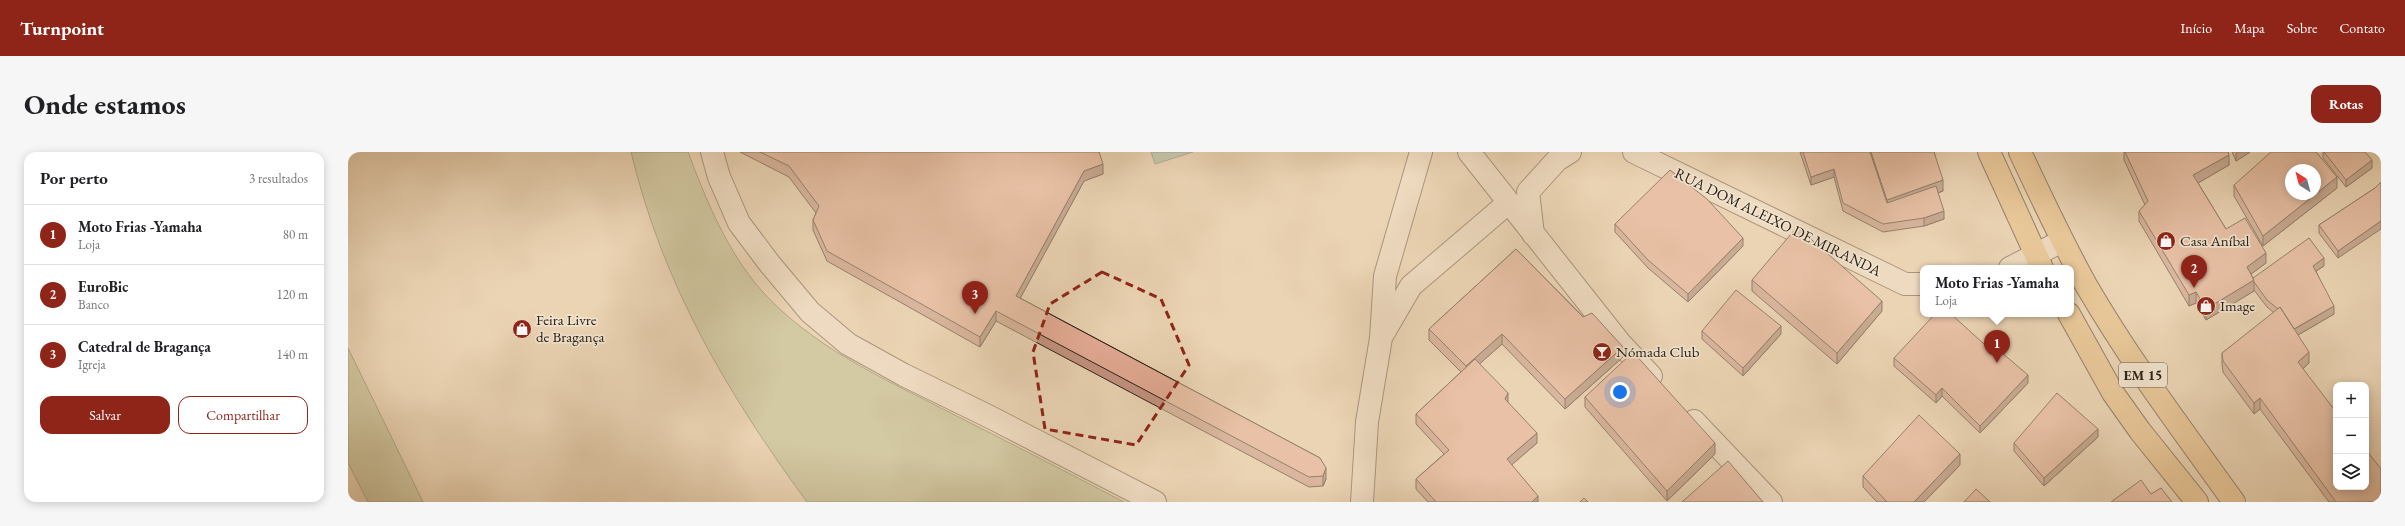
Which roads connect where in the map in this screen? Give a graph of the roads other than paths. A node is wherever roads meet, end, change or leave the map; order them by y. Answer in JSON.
{"nodes":[{"id":1,"x":712,"y":152,"type":"edge"},
{"id":2,"x":1421,"y":152,"type":"edge"},
{"id":3,"x":1469,"y":152,"type":"edge"},
{"id":4,"x":1570,"y":152,"type":"edge"},
{"id":5,"x":1634,"y":152,"type":"edge"},
{"id":6,"x":1989,"y":152,"type":"edge"},
{"id":7,"x":2020,"y":152,"type":"edge"},
{"id":8,"x":1508,"y":203,"type":"junction"},
{"id":9,"x":1533,"y":234,"type":"junction"},
{"id":10,"x":2062,"y":242,"type":"junction"},
{"id":11,"x":2039,"y":262,"type":"edge"},
{"id":12,"x":2024,"y":265,"type":"edge"},
{"id":13,"x":1920,"y":284,"type":"edge"},
{"id":14,"x":2071,"y":317,"type":"edge"},
{"id":15,"x":1381,"y":338,"type":"junction"},
{"id":16,"x":1663,"y":388,"type":"edge"},
{"id":17,"x":1680,"y":406,"type":"edge"},
{"id":18,"x":1155,"y":502,"type":"edge"},
{"id":19,"x":1362,"y":502,"type":"edge"},
{"id":20,"x":1772,"y":502,"type":"edge"},
{"id":21,"x":2198,"y":502,"type":"edge"},
{"id":22,"x":2234,"y":502,"type":"edge"}],
"edges":[{"from":1,"to":18,"type":"street"},
{"from":2,"to":15,"type":"street"},
{"from":3,"to":8,"type":"street"},
{"from":4,"to":9,"type":"street"},
{"from":5,"to":13,"type":"street","name":"RUA DOM ALEIXO DE MIRANDA"},
{"from":6,"to":11,"type":"main road"},
{"from":7,"to":10,"type":"main road","number":"EM 15"},
{"from":8,"to":9,"type":"street"},
{"from":8,"to":15,"type":"street"},
{"from":9,"to":16,"type":"street"},
{"from":10,"to":11,"type":"street"},
{"from":10,"to":22,"type":"main road","number":"EM 15"},
{"from":11,"to":12,"type":"street"},
{"from":14,"to":21,"type":"main road","number":"EM 15"},
{"from":15,"to":19,"type":"street"},
{"from":17,"to":20,"type":"street"}]}
